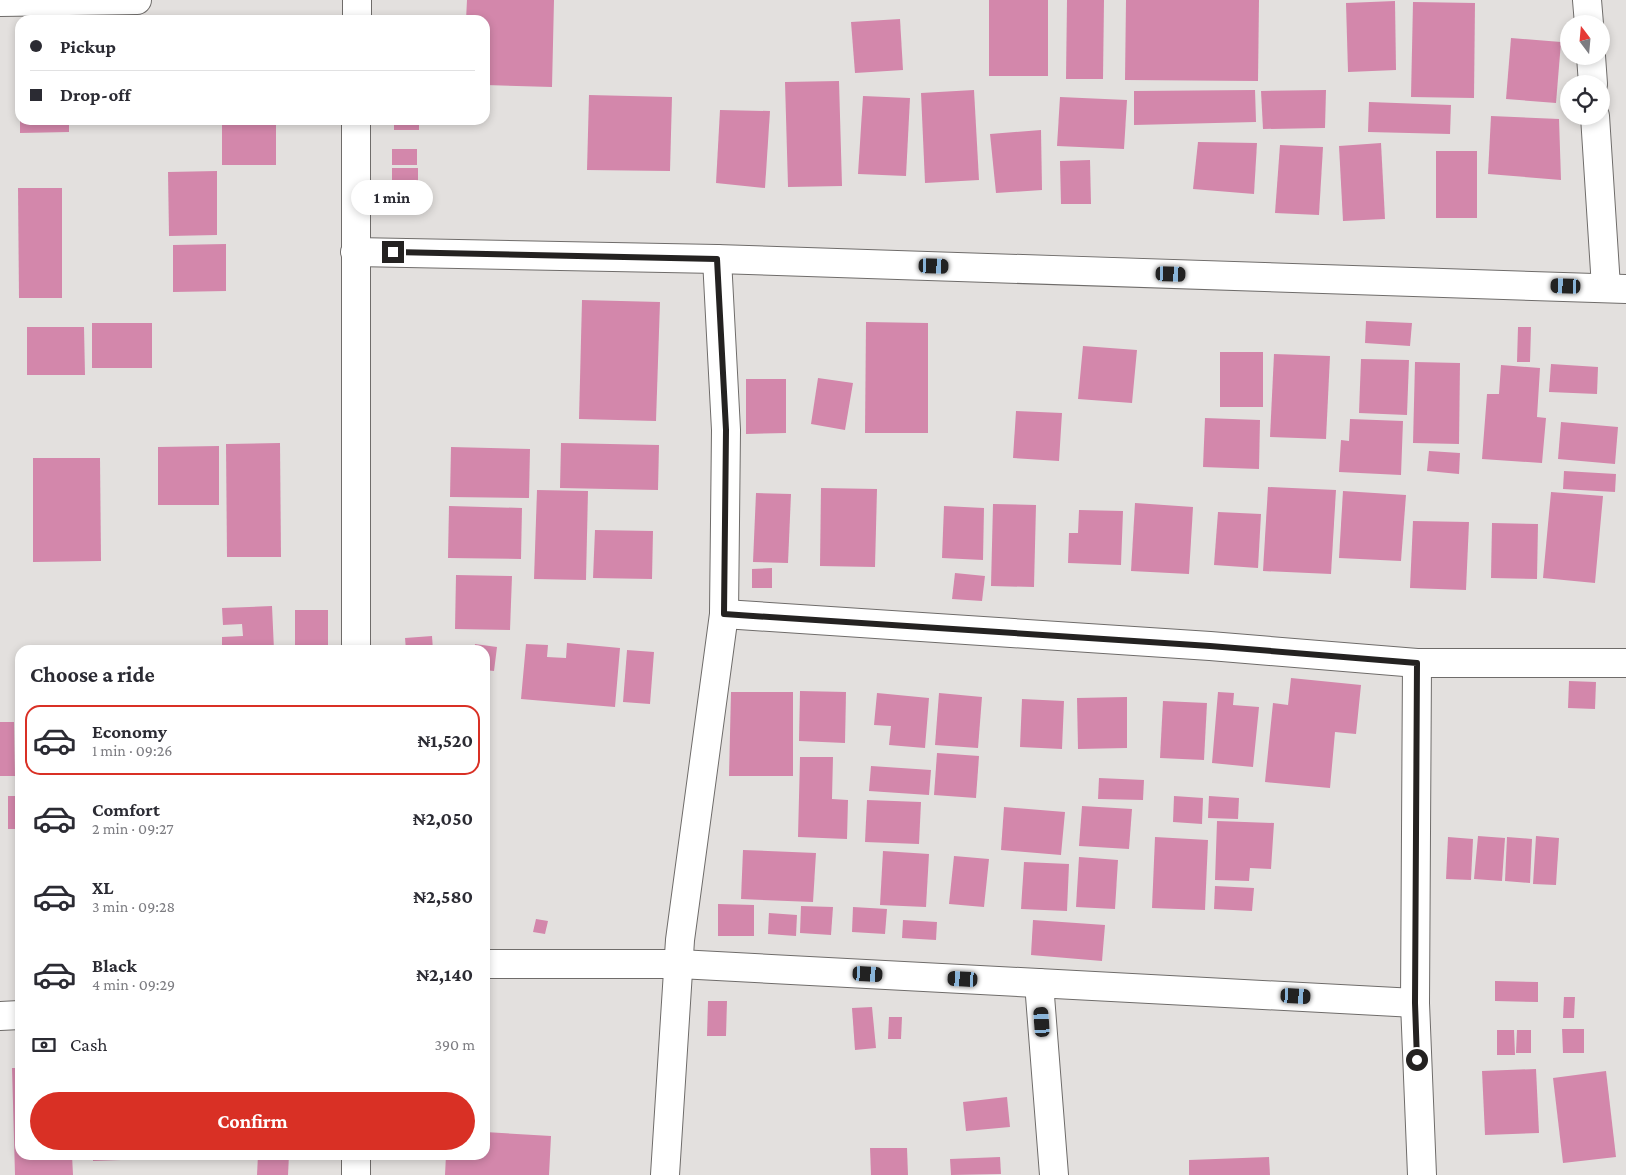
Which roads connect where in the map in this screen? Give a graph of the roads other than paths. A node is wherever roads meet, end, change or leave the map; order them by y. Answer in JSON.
{"nodes":[{"id":1,"x":137,"y":0,"type":"edge"},
{"id":2,"x":357,"y":0,"type":"edge"},
{"id":3,"x":1587,"y":0,"type":"edge"},
{"id":4,"x":0,"y":2,"type":"edge"},
{"id":5,"x":357,"y":15,"type":"edge"},
{"id":6,"x":1588,"y":15,"type":"edge"},
{"id":7,"x":356,"y":125,"type":"edge"},
{"id":8,"x":1596,"y":125,"type":"edge"},
{"id":9,"x":355,"y":252,"type":"junction"},
{"id":10,"x":717,"y":259,"type":"junction"},
{"id":11,"x":1616,"y":288,"type":"edge"},
{"id":12,"x":724,"y":614,"type":"junction"},
{"id":13,"x":356,"y":645,"type":"edge"},
{"id":14,"x":1417,"y":663,"type":"junction"},
{"id":15,"x":1626,"y":663,"type":"edge"},
{"id":16,"x":490,"y":964,"type":"edge"},
{"id":17,"x":679,"y":964,"type":"junction"},
{"id":18,"x":1039,"y":983,"type":"junction"},
{"id":19,"x":1415,"y":1003,"type":"junction"},
{"id":20,"x":15,"y":1015,"type":"edge"},
{"id":21,"x":0,"y":1016,"type":"edge"},
{"id":22,"x":356,"y":1160,"type":"edge"},
{"id":23,"x":356,"y":1175,"type":"edge"},
{"id":24,"x":665,"y":1175,"type":"edge"},
{"id":25,"x":1054,"y":1175,"type":"edge"},
{"id":26,"x":1422,"y":1175,"type":"edge"}],
"edges":[{"from":1,"to":4,"type":"street"},
{"from":2,"to":5,"type":"street"},
{"from":3,"to":6,"type":"street"},
{"from":7,"to":9,"type":"street"},
{"from":8,"to":11,"type":"street"},
{"from":9,"to":10,"type":"street"},
{"from":9,"to":13,"type":"street"},
{"from":10,"to":11,"type":"street"},
{"from":10,"to":12,"type":"street"},
{"from":12,"to":14,"type":"street"},
{"from":12,"to":17,"type":"street"},
{"from":14,"to":15,"type":"street"},
{"from":14,"to":19,"type":"street"},
{"from":16,"to":17,"type":"street"},
{"from":17,"to":18,"type":"street"},
{"from":17,"to":24,"type":"street"},
{"from":18,"to":19,"type":"street"},
{"from":18,"to":25,"type":"street"},
{"from":19,"to":26,"type":"street"},
{"from":20,"to":21,"type":"street"},
{"from":22,"to":23,"type":"street"}]}
